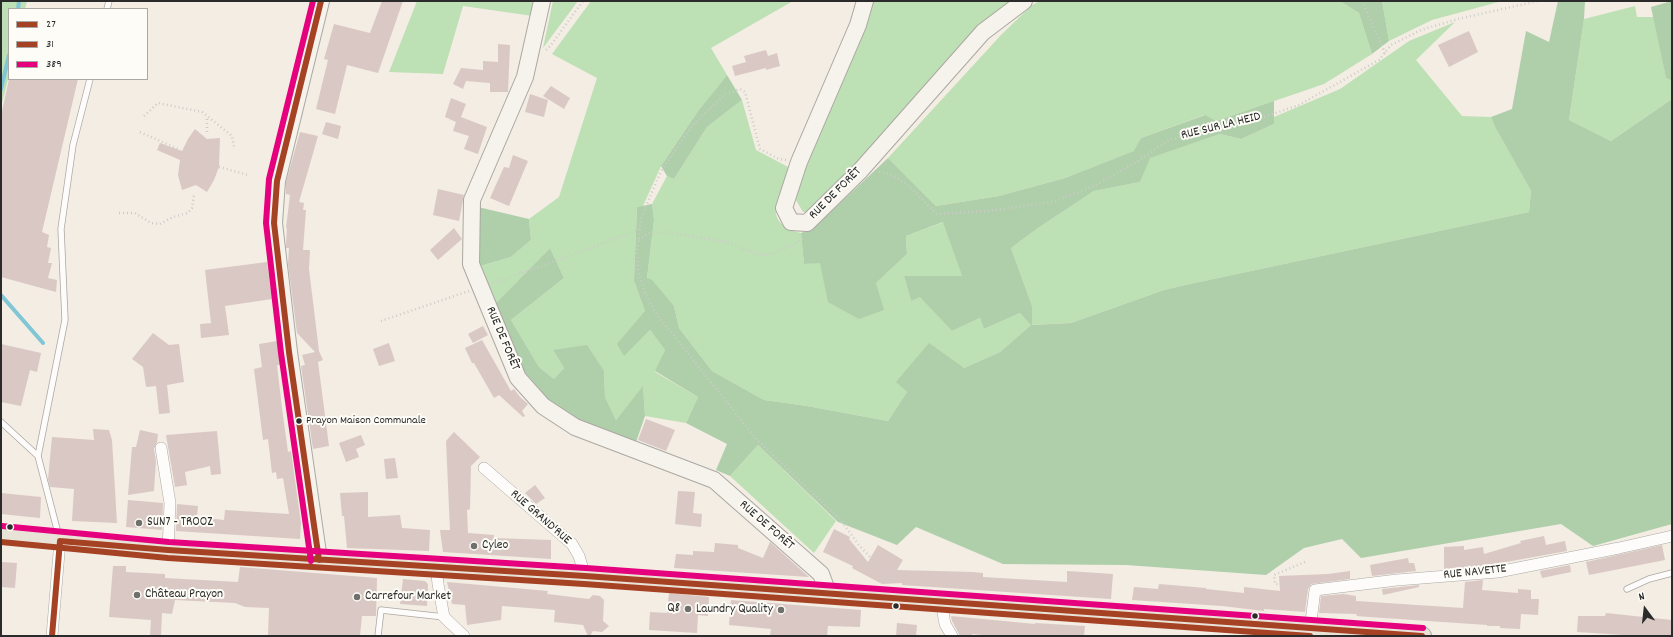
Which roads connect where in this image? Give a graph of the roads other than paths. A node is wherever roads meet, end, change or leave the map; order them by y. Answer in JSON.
{"nodes":[{"id":1,"x":321,"y":1,"type":"edge"},
{"id":2,"x":542,"y":1,"type":"edge"},
{"id":3,"x":865,"y":1,"type":"edge"},
{"id":4,"x":1024,"y":1,"type":"edge"},
{"id":5,"x":90,"y":80,"type":"edge"},
{"id":6,"x":1,"y":422,"type":"edge"},
{"id":7,"x":161,"y":448,"type":"dead end"},
{"id":8,"x":38,"y":456,"type":"junction"},
{"id":9,"x":484,"y":468,"type":"dead end"},
{"id":10,"x":1,"y":534,"type":"edge"},
{"id":11,"x":1672,"y":536,"type":"edge"},
{"id":12,"x":60,"y":541,"type":"junction"},
{"id":13,"x":168,"y":550,"type":"junction"},
{"id":14,"x":318,"y":560,"type":"junction"},
{"id":15,"x":436,"y":566,"type":"junction"},
{"id":16,"x":1672,"y":573,"type":"edge"},
{"id":17,"x":585,"y":576,"type":"junction"},
{"id":18,"x":1627,"y":589,"type":"dead end"},
{"id":19,"x":828,"y":593,"type":"junction"},
{"id":20,"x":941,"y":601,"type":"junction"},
{"id":21,"x":444,"y":617,"type":"junction"},
{"id":22,"x":1319,"y":631,"type":"edge"},
{"id":23,"x":52,"y":636,"type":"edge"},
{"id":24,"x":378,"y":636,"type":"edge"},
{"id":25,"x":464,"y":636,"type":"edge"},
{"id":26,"x":952,"y":636,"type":"edge"},
{"id":27,"x":1422,"y":636,"type":"edge"}],
"edges":[{"from":1,"to":14,"type":"street"},
{"from":2,"to":19,"type":"street","name":"RUE DE FORÊT"},
{"from":3,"to":4,"type":"street","name":"RUE DE FORÊT"},
{"from":5,"to":8,"type":"lane"},
{"from":6,"to":8,"type":"lane"},
{"from":7,"to":13,"type":"street"},
{"from":8,"to":12,"type":"lane"},
{"from":9,"to":17,"type":"street","name":"RUE GRAND'RUE"},
{"from":10,"to":12,"type":"main road"},
{"from":11,"to":22,"type":"street","name":"RUE NAVETTE"},
{"from":12,"to":13,"type":"main road"},
{"from":12,"to":23,"type":"street"},
{"from":13,"to":14,"type":"main road"},
{"from":14,"to":15,"type":"main road"},
{"from":15,"to":17,"type":"main road"},
{"from":15,"to":21,"type":"street"},
{"from":16,"to":18,"type":"lane"},
{"from":17,"to":19,"type":"main road"},
{"from":19,"to":20,"type":"main road"},
{"from":20,"to":22,"type":"main road"},
{"from":20,"to":26,"type":"street"},
{"from":21,"to":24,"type":"lane"},
{"from":21,"to":25,"type":"street"},
{"from":22,"to":27,"type":"main road"}]}
